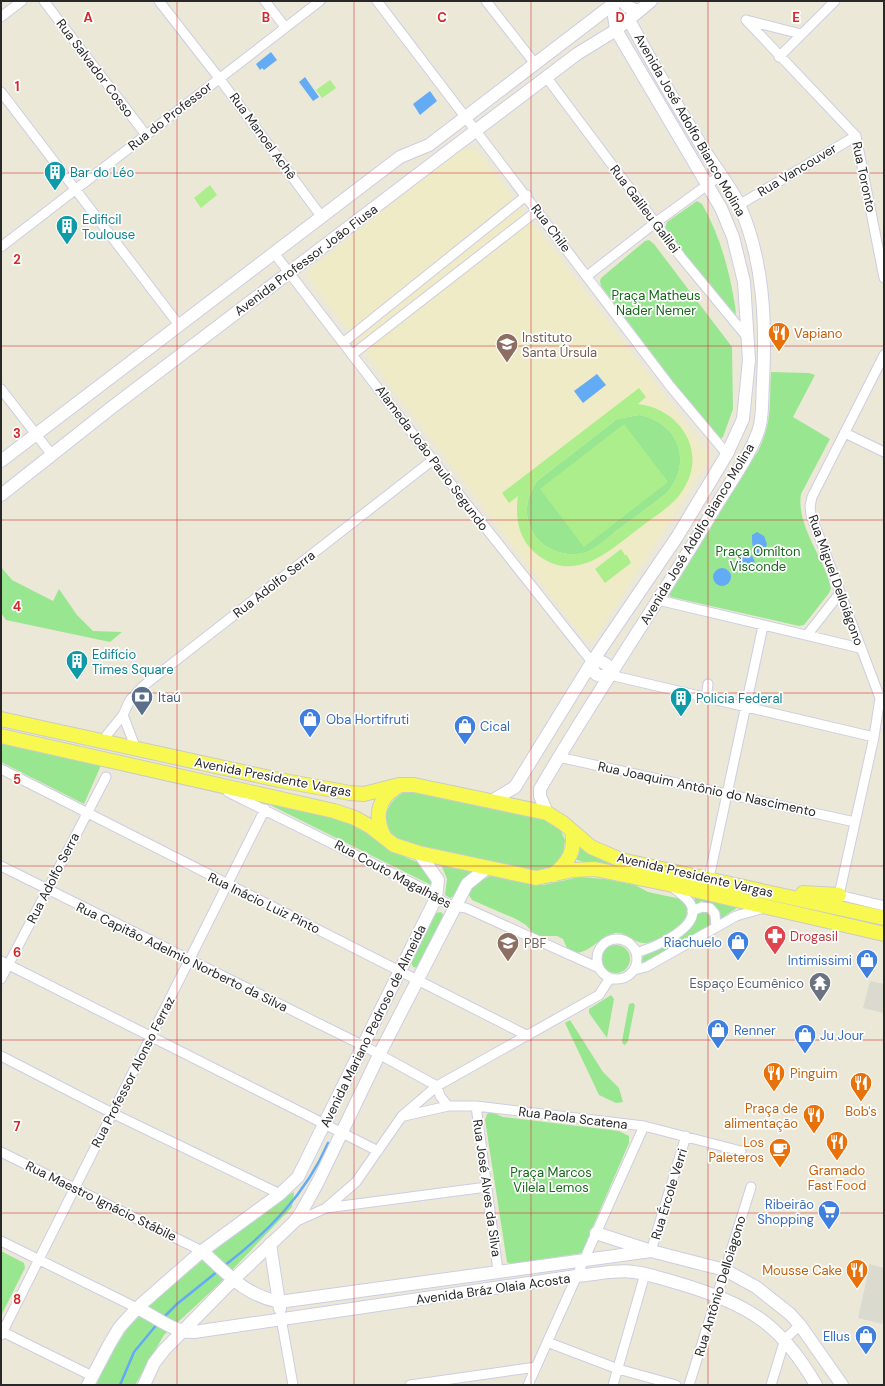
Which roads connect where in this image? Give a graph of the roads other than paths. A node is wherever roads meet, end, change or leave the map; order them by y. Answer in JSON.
{"nodes":[{"id":1,"x":22,"y":1,"type":"edge"},
{"id":2,"x":44,"y":1,"type":"edge"},
{"id":3,"x":159,"y":1,"type":"edge"},
{"id":4,"x":265,"y":1,"type":"edge"},
{"id":5,"x":320,"y":1,"type":"edge"},
{"id":6,"x":377,"y":1,"type":"edge"},
{"id":7,"x":486,"y":1,"type":"edge"},
{"id":8,"x":652,"y":1,"type":"edge"},
{"id":9,"x":835,"y":1,"type":"edge"},
{"id":10,"x":615,"y":2,"type":"edge"},
{"id":11,"x":638,"y":12,"type":"junction"},
{"id":12,"x":1,"y":17,"type":"edge"},
{"id":13,"x":629,"y":20,"type":"junction"},
{"id":14,"x":284,"y":27,"type":"junction"},
{"id":15,"x":616,"y":30,"type":"junction"},
{"id":16,"x":801,"y":34,"type":"junction"},
{"id":17,"x":779,"y":57,"type":"junction"},
{"id":18,"x":536,"y":65,"type":"junction"},
{"id":19,"x":219,"y":78,"type":"junction"},
{"id":20,"x":546,"y":78,"type":"junction"},
{"id":21,"x":1,"y":92,"type":"edge"},
{"id":22,"x":467,"y":117,"type":"junction"},
{"id":23,"x":477,"y":130,"type":"junction"},
{"id":24,"x":146,"y":135,"type":"junction"},
{"id":25,"x":856,"y":136,"type":"junction"},
{"id":26,"x":720,"y":175,"type":"junction"},
{"id":27,"x":707,"y":184,"type":"junction"},
{"id":28,"x":75,"y":190,"type":"junction"},
{"id":29,"x":527,"y":196,"type":"junction"},
{"id":30,"x":739,"y":205,"type":"junction"},
{"id":31,"x":538,"y":210,"type":"junction"},
{"id":32,"x":321,"y":216,"type":"junction"},
{"id":33,"x":655,"y":222,"type":"junction"},
{"id":34,"x":2,"y":244,"type":"edge"},
{"id":35,"x":274,"y":252,"type":"junction"},
{"id":36,"x":290,"y":273,"type":"junction"},
{"id":37,"x":587,"y":276,"type":"junction"},
{"id":38,"x":884,"y":278,"type":"edge"},
{"id":39,"x":760,"y":279,"type":"junction"},
{"id":40,"x":744,"y":282,"type":"junction"},
{"id":41,"x":179,"y":325,"type":"junction"},
{"id":42,"x":747,"y":336,"type":"junction"},
{"id":43,"x":344,"y":342,"type":"junction"},
{"id":44,"x":353,"y":354,"type":"junction"},
{"id":45,"x":884,"y":355,"type":"edge"},
{"id":46,"x":1,"y":389,"type":"edge"},
{"id":47,"x":846,"y":433,"type":"junction"},
{"id":48,"x":35,"y":435,"type":"junction"},
{"id":49,"x":884,"y":452,"type":"edge"},
{"id":50,"x":727,"y":454,"type":"junction"},
{"id":51,"x":52,"y":455,"type":"junction"},
{"id":52,"x":434,"y":459,"type":"junction"},
{"id":53,"x":1,"y":461,"type":"edge"},
{"id":54,"x":1,"y":495,"type":"edge"},
{"id":55,"x":677,"y":537,"type":"junction"},
{"id":56,"x":692,"y":545,"type":"junction"},
{"id":57,"x":840,"y":594,"type":"junction"},
{"id":58,"x":658,"y":600,"type":"junction"},
{"id":59,"x":763,"y":626,"type":"junction"},
{"id":60,"x":807,"y":635,"type":"junction"},
{"id":61,"x":860,"y":648,"type":"junction"},
{"id":62,"x":592,"y":662,"type":"junction"},
{"id":63,"x":610,"y":675,"type":"junction"},
{"id":64,"x":708,"y":684,"type":"dead end"},
{"id":65,"x":706,"y":698,"type":"junction"},
{"id":66,"x":882,"y":698,"type":"edge"},
{"id":67,"x":746,"y":708,"type":"junction"},
{"id":68,"x":123,"y":715,"type":"junction"},
{"id":69,"x":1,"y":719,"type":"edge"},
{"id":70,"x":1,"y":736,"type":"edge"},
{"id":71,"x":874,"y":737,"type":"junction"},
{"id":72,"x":102,"y":741,"type":"junction"},
{"id":73,"x":136,"y":749,"type":"junction"},
{"id":74,"x":558,"y":757,"type":"junction"},
{"id":75,"x":1,"y":769,"type":"edge"},
{"id":76,"x":106,"y":777,"type":"dead end"},
{"id":77,"x":211,"y":783,"type":"junction"},
{"id":78,"x":399,"y":785,"type":"junction"},
{"id":79,"x":725,"y":794,"type":"junction"},
{"id":80,"x":492,"y":801,"type":"junction"},
{"id":81,"x":265,"y":809,"type":"junction"},
{"id":82,"x":87,"y":813,"type":"junction"},
{"id":83,"x":547,"y":814,"type":"junction"},
{"id":84,"x":855,"y":822,"type":"junction"},
{"id":85,"x":572,"y":832,"type":"junction"},
{"id":86,"x":384,"y":836,"type":"junction"},
{"id":87,"x":419,"y":853,"type":"junction"},
{"id":88,"x":1,"y":866,"type":"edge"},
{"id":89,"x":487,"y":868,"type":"junction"},
{"id":90,"x":553,"y":875,"type":"junction"},
{"id":91,"x":709,"y":878,"type":"junction"},
{"id":92,"x":227,"y":884,"type":"junction"},
{"id":93,"x":668,"y":884,"type":"junction"},
{"id":94,"x":47,"y":889,"type":"junction"},
{"id":95,"x":768,"y":892,"type":"junction"},
{"id":96,"x":839,"y":894,"type":"junction"},
{"id":97,"x":436,"y":898,"type":"junction"},
{"id":98,"x":884,"y":906,"type":"edge"},
{"id":99,"x":455,"y":907,"type":"junction"},
{"id":100,"x":769,"y":907,"type":"junction"},
{"id":101,"x":692,"y":911,"type":"junction"},
{"id":102,"x":884,"y":918,"type":"edge"},
{"id":103,"x":716,"y":927,"type":"junction"},
{"id":104,"x":884,"y":934,"type":"edge"},
{"id":105,"x":636,"y":953,"type":"junction"},
{"id":106,"x":188,"y":960,"type":"junction"},
{"id":107,"x":5,"y":963,"type":"edge"},
{"id":108,"x":599,"y":968,"type":"junction"},
{"id":109,"x":400,"y":970,"type":"junction"},
{"id":110,"x":634,"y":970,"type":"junction"},
{"id":111,"x":610,"y":978,"type":"junction"},
{"id":112,"x":1,"y":979,"type":"edge"},
{"id":113,"x":418,"y":979,"type":"junction"},
{"id":114,"x":151,"y":1036,"type":"junction"},
{"id":115,"x":528,"y":1036,"type":"junction"},
{"id":116,"x":364,"y":1046,"type":"junction"},
{"id":117,"x":379,"y":1055,"type":"junction"},
{"id":118,"x":1,"y":1056,"type":"edge"},
{"id":119,"x":437,"y":1086,"type":"junction"},
{"id":120,"x":448,"y":1106,"type":"junction"},
{"id":121,"x":476,"y":1106,"type":"junction"},
{"id":122,"x":112,"y":1113,"type":"junction"},
{"id":123,"x":402,"y":1116,"type":"junction"},
{"id":124,"x":325,"y":1123,"type":"junction"},
{"id":125,"x":644,"y":1126,"type":"junction"},
{"id":126,"x":342,"y":1132,"type":"junction"},
{"id":127,"x":686,"y":1136,"type":"junction"},
{"id":128,"x":378,"y":1151,"type":"junction"},
{"id":129,"x":742,"y":1151,"type":"dead end"},
{"id":130,"x":1,"y":1152,"type":"edge"},
{"id":131,"x":487,"y":1187,"type":"junction"},
{"id":132,"x":751,"y":1187,"type":"dead end"},
{"id":133,"x":74,"y":1189,"type":"junction"},
{"id":134,"x":280,"y":1194,"type":"junction"},
{"id":135,"x":326,"y":1208,"type":"junction"},
{"id":136,"x":294,"y":1222,"type":"junction"},
{"id":137,"x":596,"y":1233,"type":"junction"},
{"id":138,"x":1,"y":1240,"type":"edge"},
{"id":139,"x":270,"y":1244,"type":"junction"},
{"id":140,"x":202,"y":1250,"type":"junction"},
{"id":141,"x":651,"y":1251,"type":"junction"},
{"id":142,"x":39,"y":1259,"type":"junction"},
{"id":143,"x":584,"y":1259,"type":"junction"},
{"id":144,"x":726,"y":1270,"type":"junction"},
{"id":145,"x":498,"y":1271,"type":"junction"},
{"id":146,"x":226,"y":1272,"type":"junction"},
{"id":147,"x":645,"y":1274,"type":"junction"},
{"id":148,"x":576,"y":1276,"type":"junction"},
{"id":149,"x":402,"y":1285,"type":"junction"},
{"id":150,"x":716,"y":1295,"type":"junction"},
{"id":151,"x":278,"y":1302,"type":"junction"},
{"id":152,"x":399,"y":1302,"type":"junction"},
{"id":153,"x":137,"y":1308,"type":"junction"},
{"id":154,"x":281,"y":1318,"type":"junction"},
{"id":155,"x":800,"y":1325,"type":"junction"},
{"id":156,"x":182,"y":1332,"type":"junction"},
{"id":157,"x":2,"y":1333,"type":"edge"},
{"id":158,"x":785,"y":1339,"type":"junction"},
{"id":159,"x":547,"y":1342,"type":"junction"},
{"id":160,"x":536,"y":1366,"type":"junction"},
{"id":161,"x":618,"y":1369,"type":"junction"},
{"id":162,"x":90,"y":1381,"type":"edge"},
{"id":163,"x":144,"y":1385,"type":"edge"},
{"id":164,"x":293,"y":1385,"type":"edge"},
{"id":165,"x":410,"y":1385,"type":"edge"},
{"id":166,"x":528,"y":1385,"type":"edge"},
{"id":167,"x":613,"y":1385,"type":"edge"},
{"id":168,"x":676,"y":1385,"type":"edge"},
{"id":169,"x":689,"y":1385,"type":"edge"},
{"id":170,"x":771,"y":1385,"type":"edge"},
{"id":171,"x":816,"y":1385,"type":"edge"},
{"id":172,"x":842,"y":1385,"type":"edge"}],
"edges":[{"from":1,"to":12,"type":"street"},
{"from":2,"to":24,"type":"street","name":"Rua Salvador Cosso"},
{"from":3,"to":19,"type":"street","name":"Rua Manoel Achê"},
{"from":4,"to":14,"type":"street"},
{"from":5,"to":14,"type":"street","name":"Rua do Professor"},
{"from":6,"to":22,"type":"street","name":"Rua Chile"},
{"from":7,"to":18,"type":"street"},
{"from":8,"to":11,"type":"main road","name":"Avenida Professor João Fiusa"},
{"from":9,"to":16,"type":"street"},
{"from":10,"to":11,"type":"main road"},
{"from":10,"to":15,"type":"main road"},
{"from":10,"to":18,"type":"main road","name":"Avenida Professor João Fiusa"},
{"from":11,"to":13,"type":"main road","name":"Avenida Professor João Fiusa"},
{"from":13,"to":15,"type":"main road","name":"Avenida Professor João Fiusa"},
{"from":13,"to":26,"type":"main road","name":"Avenida José Adolfo Bianco Molina"},
{"from":14,"to":19,"type":"street","name":"Rua do Professor"},
{"from":15,"to":20,"type":"main road","name":"Avenida Professor João Fiusa"},
{"from":15,"to":27,"type":"main road","name":"Avenida José Adolfo Bianco Molina"},
{"from":16,"to":17,"type":"street"},
{"from":16,"to":17,"type":"street","name":"Rua Toronto"},
{"from":17,"to":25,"type":"street","name":"Rua Toronto"},
{"from":18,"to":22,"type":"main road","name":"Avenida Professor João Fiusa"},
{"from":19,"to":24,"type":"street","name":"Rua do Professor"},
{"from":19,"to":32,"type":"street","name":"Rua Manoel Achê"},
{"from":20,"to":23,"type":"main road","name":"Avenida Professor João Fiusa"},
{"from":20,"to":33,"type":"street","name":"Rua Galileu Galilei"},
{"from":21,"to":28,"type":"street"},
{"from":22,"to":23,"type":"street","name":"Rua Chile"},
{"from":22,"to":32,"type":"main road","name":"Avenida Professor João Fiusa"},
{"from":23,"to":29,"type":"street","name":"Rua Chile"},
{"from":23,"to":36,"type":"main road","name":"Avenida Professor João Fiusa"},
{"from":24,"to":28,"type":"street","name":"Rua do Professor"},
{"from":25,"to":30,"type":"street","name":"Rua Vancouver"},
{"from":25,"to":38,"type":"street","name":"Rua Toronto"},
{"from":26,"to":27,"type":"street"},
{"from":26,"to":30,"type":"main road","name":"Avenida José Adolfo Bianco Molina"},
{"from":27,"to":33,"type":"street"},
{"from":27,"to":40,"type":"main road","name":"Avenida José Adolfo Bianco Molina"},
{"from":28,"to":34,"type":"street","name":"Rua do Professor"},
{"from":28,"to":41,"type":"street"},
{"from":29,"to":31,"type":"street","name":"Rua Chile"},
{"from":29,"to":43,"type":"street"},
{"from":30,"to":39,"type":"main road","name":"Avenida José Adolfo Bianco Molina"},
{"from":31,"to":37,"type":"street","name":"Rua Chile"},
{"from":31,"to":44,"type":"street"},
{"from":32,"to":35,"type":"main road","name":"Avenida Professor João Fiusa"},
{"from":33,"to":37,"type":"street"},
{"from":33,"to":42,"type":"street","name":"Rua Galileu Galilei"},
{"from":35,"to":36,"type":"street","name":"Alameda João Paulo Segundo"},
{"from":35,"to":41,"type":"main road","name":"Avenida Professor João Fiusa"},
{"from":36,"to":43,"type":"street","name":"Alameda João Paulo Segundo"},
{"from":36,"to":51,"type":"main road","name":"Avenida Professor João Fiusa"},
{"from":37,"to":50,"type":"street","name":"Rua Chile"},
{"from":39,"to":40,"type":"main road"},
{"from":39,"to":56,"type":"main road","name":"Avenida José Adolfo Bianco Molina"},
{"from":40,"to":42,"type":"main road","name":"Avenida José Adolfo Bianco Molina"},
{"from":41,"to":48,"type":"main road","name":"Avenida Professor João Fiusa"},
{"from":42,"to":50,"type":"main road","name":"Avenida José Adolfo Bianco Molina"},
{"from":43,"to":44,"type":"street","name":"Alameda João Paulo Segundo"},
{"from":44,"to":52,"type":"street","name":"Alameda João Paulo Segundo"},
{"from":45,"to":47,"type":"street","name":"Rua Miguel Delloiágono"},
{"from":46,"to":48,"type":"street"},
{"from":47,"to":49,"type":"street"},
{"from":47,"to":57,"type":"street","name":"Rua Miguel Delloiágono"},
{"from":48,"to":51,"type":"street"},
{"from":48,"to":53,"type":"main road","name":"Avenida Professor João Fiusa"},
{"from":50,"to":55,"type":"main road","name":"Avenida José Adolfo Bianco Molina"},
{"from":51,"to":54,"type":"main road","name":"Avenida Professor João Fiusa"},
{"from":52,"to":62,"type":"street","name":"Alameda João Paulo Segundo"},
{"from":52,"to":68,"type":"street","name":"Rua Adolfo Serra"},
{"from":55,"to":56,"type":"main road"},
{"from":55,"to":62,"type":"main road","name":"Avenida José Adolfo Bianco Molina"},
{"from":56,"to":58,"type":"main road","name":"Avenida José Adolfo Bianco Molina"},
{"from":57,"to":60,"type":"street"},
{"from":57,"to":61,"type":"street","name":"Rua Miguel Delloiágono"},
{"from":58,"to":59,"type":"street"},
{"from":58,"to":63,"type":"main road","name":"Avenida José Adolfo Bianco Molina"},
{"from":59,"to":60,"type":"street"},
{"from":59,"to":67,"type":"street"},
{"from":60,"to":61,"type":"street"},
{"from":61,"to":66,"type":"street","name":"Rua Miguel Delloiágono"},
{"from":62,"to":63,"type":"main road"},
{"from":62,"to":80,"type":"main road","name":"Avenida José Adolfo Bianco Molina"},
{"from":63,"to":65,"type":"street"},
{"from":63,"to":74,"type":"main road","name":"Avenida José Adolfo Bianco Molina"},
{"from":64,"to":65,"type":"street"},
{"from":65,"to":67,"type":"street"},
{"from":66,"to":71,"type":"street"},
{"from":67,"to":71,"type":"street"},
{"from":67,"to":79,"type":"street"},
{"from":68,"to":72,"type":"street","name":"Rua Adolfo Serra"},
{"from":68,"to":73,"type":"street"},
{"from":69,"to":72,"type":"main road","name":"Avenida Presidente Vargas"},
{"from":70,"to":77,"type":"main road","name":"Avenida Presidente Vargas"},
{"from":71,"to":84,"type":"street"},
{"from":72,"to":73,"type":"main road","name":"Avenida Presidente Vargas"},
{"from":73,"to":78,"type":"main road","name":"Avenida Presidente Vargas"},
{"from":74,"to":79,"type":"street","name":"Rua Joaquim Antônio do Nascimento"},
{"from":74,"to":83,"type":"main road","name":"Avenida José Adolfo Bianco Molina"},
{"from":75,"to":82,"type":"street","name":"Rua Inácio Luiz Pinto"},
{"from":76,"to":82,"type":"street","name":"Rua Adolfo Serra"},
{"from":77,"to":81,"type":"street","name":"Rua Couto Magalhães"},
{"from":77,"to":86,"type":"main road","name":"Avenida Presidente Vargas"},
{"from":78,"to":80,"type":"main road","name":"Avenida Presidente Vargas"},
{"from":78,"to":86,"type":"main road"},
{"from":79,"to":84,"type":"street","name":"Rua Joaquim Antônio do Nascimento"},
{"from":79,"to":91,"type":"street"},
{"from":80,"to":83,"type":"main road","name":"Avenida Presidente Vargas"},
{"from":81,"to":92,"type":"street","name":"Rua Professor Alonso Ferraz"},
{"from":81,"to":97,"type":"street","name":"Rua Couto Magalhães"},
{"from":82,"to":92,"type":"street","name":"Rua Inácio Luiz Pinto"},
{"from":82,"to":94,"type":"street","name":"Rua Adolfo Serra"},
{"from":83,"to":85,"type":"main road","name":"Avenida Presidente Vargas"},
{"from":84,"to":96,"type":"street"},
{"from":85,"to":90,"type":"main road"},
{"from":85,"to":91,"type":"main road","name":"Avenida Presidente Vargas"},
{"from":86,"to":87,"type":"main road","name":"Avenida Presidente Vargas"},
{"from":87,"to":89,"type":"main road","name":"Avenida Presidente Vargas"},
{"from":87,"to":97,"type":"main road","name":"Avenida Mariano Pedroso de Almeida"},
{"from":88,"to":94,"type":"street","name":"Rua Capitão Adelmio Norberto da Silva"},
{"from":89,"to":90,"type":"main road","name":"Avenida Presidente Vargas"},
{"from":89,"to":99,"type":"main road","name":"Avenida Mariano Pedroso de Almeida"},
{"from":90,"to":93,"type":"main road","name":"Avenida Presidente Vargas"},
{"from":91,"to":95,"type":"main road","name":"Avenida Presidente Vargas"},
{"from":92,"to":106,"type":"street","name":"Rua Professor Alonso Ferraz"},
{"from":92,"to":109,"type":"street","name":"Rua Inácio Luiz Pinto"},
{"from":93,"to":100,"type":"main road","name":"Avenida Presidente Vargas"},
{"from":93,"to":101,"type":"street"},
{"from":94,"to":106,"type":"street","name":"Rua Capitão Adelmio Norberto da Silva"},
{"from":94,"to":107,"type":"street","name":"Rua Adolfo Serra"},
{"from":95,"to":96,"type":"main road"},
{"from":95,"to":102,"type":"main road","name":"Avenida Presidente Vargas"},
{"from":96,"to":98,"type":"street"},
{"from":97,"to":99,"type":"street","name":"Rua Couto Magalhães"},
{"from":97,"to":109,"type":"main road","name":"Avenida Mariano Pedroso de Almeida"},
{"from":99,"to":108,"type":"street","name":"Rua Couto Magalhães"},
{"from":99,"to":113,"type":"main road","name":"Avenida Mariano Pedroso de Almeida"},
{"from":100,"to":103,"type":"street"},
{"from":100,"to":104,"type":"main road","name":"Avenida Presidente Vargas"},
{"from":101,"to":103,"type":"street"},
{"from":101,"to":105,"type":"street"},
{"from":103,"to":110,"type":"street"},
{"from":105,"to":108,"type":"street"},
{"from":105,"to":110,"type":"street"},
{"from":106,"to":114,"type":"street","name":"Rua Professor Alonso Ferraz"},
{"from":106,"to":116,"type":"street","name":"Rua Capitão Adelmio Norberto da Silva"},
{"from":107,"to":112,"type":"street","name":"Rua Adolfo Serra"},
{"from":107,"to":114,"type":"street"},
{"from":108,"to":111,"type":"street"},
{"from":109,"to":113,"type":"street","name":"Rua Inácio Luiz Pinto"},
{"from":109,"to":116,"type":"main road","name":"Avenida Mariano Pedroso de Almeida"},
{"from":110,"to":111,"type":"street"},
{"from":111,"to":115,"type":"street"},
{"from":113,"to":115,"type":"street","name":"Rua Inácio Luiz Pinto"},
{"from":113,"to":117,"type":"main road","name":"Avenida Mariano Pedroso de Almeida"},
{"from":114,"to":122,"type":"street","name":"Rua Professor Alonso Ferraz"},
{"from":114,"to":124,"type":"street"},
{"from":115,"to":119,"type":"street"},
{"from":116,"to":117,"type":"street","name":"Rua Capitão Adelmio Norberto da Silva"},
{"from":116,"to":124,"type":"main road","name":"Avenida Mariano Pedroso de Almeida"},
{"from":117,"to":119,"type":"street","name":"Rua Capitão Adelmio Norberto da Silva"},
{"from":117,"to":126,"type":"main road","name":"Avenida Mariano Pedroso de Almeida"},
{"from":118,"to":122,"type":"street"},
{"from":119,"to":120,"type":"street"},
{"from":119,"to":123,"type":"street"},
{"from":120,"to":121,"type":"street","name":"Rua Paola Scatena"},
{"from":120,"to":123,"type":"street","name":"Rua Paola Scatena"},
{"from":121,"to":125,"type":"street","name":"Rua Paola Scatena"},
{"from":121,"to":131,"type":"street","name":"Rua José Alves da Silva"},
{"from":122,"to":133,"type":"street","name":"Rua Professor Alonso Ferraz"},
{"from":122,"to":134,"type":"street"},
{"from":123,"to":128,"type":"street"},
{"from":124,"to":126,"type":"street"},
{"from":124,"to":134,"type":"main road","name":"Avenida Mariano Pedroso de Almeida"},
{"from":125,"to":127,"type":"street","name":"Rua Paola Scatena"},
{"from":125,"to":137,"type":"street"},
{"from":126,"to":128,"type":"street"},
{"from":126,"to":136,"type":"main road","name":"Avenida Mariano Pedroso de Almeida"},
{"from":127,"to":129,"type":"street","name":"Rua Paola Scatena"},
{"from":127,"to":141,"type":"street","name":"Rua Ércole Verri"},
{"from":128,"to":135,"type":"street"},
{"from":130,"to":133,"type":"street","name":"Rua Maestro Ignácio Stábile"},
{"from":131,"to":135,"type":"street"},
{"from":131,"to":145,"type":"street","name":"Rua José Alves da Silva"},
{"from":132,"to":144,"type":"street","name":"Rua Antônio Delloiagono"},
{"from":133,"to":140,"type":"street","name":"Rua Maestro Ignácio Stábile"},
{"from":133,"to":142,"type":"street","name":"Rua Professor Alonso Ferraz"},
{"from":134,"to":140,"type":"main road","name":"Avenida Mariano Pedroso de Almeida"},
{"from":135,"to":136,"type":"street"},
{"from":136,"to":139,"type":"main road","name":"Avenida Mariano Pedroso de Almeida"},
{"from":137,"to":141,"type":"main road"},
{"from":137,"to":143,"type":"street"},
{"from":138,"to":142,"type":"street"},
{"from":139,"to":146,"type":"main road","name":"Avenida Mariano Pedroso de Almeida"},
{"from":139,"to":151,"type":"main road"},
{"from":140,"to":146,"type":"main road","name":"Avenida Bráz Olaia Acosta"},
{"from":140,"to":153,"type":"main road","name":"Avenida Mariano Pedroso de Almeida"},
{"from":141,"to":143,"type":"main road","name":"Avenida Bráz Olaia Acosta"},
{"from":141,"to":144,"type":"main road","name":"Avenida Bráz Olaia Acosta"},
{"from":142,"to":153,"type":"street"},
{"from":142,"to":157,"type":"street","name":"Rua Professor Alonso Ferraz"},
{"from":143,"to":145,"type":"main road","name":"Avenida Bráz Olaia Acosta"},
{"from":143,"to":148,"type":"street"},
{"from":144,"to":150,"type":"street","name":"Rua Antônio Delloiagono"},
{"from":144,"to":155,"type":"main road","name":"Avenida Bráz Olaia Acosta"},
{"from":145,"to":149,"type":"main road","name":"Avenida Bráz Olaia Acosta"},
{"from":146,"to":151,"type":"main road","name":"Avenida Bráz Olaia Acosta"},
{"from":146,"to":156,"type":"main road","name":"Avenida Mariano Pedroso de Almeida"},
{"from":147,"to":148,"type":"main road","name":"Avenida Bráz Olaia Acosta"},
{"from":147,"to":150,"type":"main road","name":"Avenida Bráz Olaia Acosta"},
{"from":147,"to":161,"type":"street"},
{"from":148,"to":152,"type":"main road","name":"Avenida Bráz Olaia Acosta"},
{"from":148,"to":159,"type":"street"},
{"from":149,"to":151,"type":"main road","name":"Avenida Bráz Olaia Acosta"},
{"from":149,"to":152,"type":"main road"},
{"from":150,"to":158,"type":"main road","name":"Avenida Bráz Olaia Acosta"},
{"from":150,"to":169,"type":"street","name":"Rua Antônio Delloiagono"},
{"from":151,"to":154,"type":"main road"},
{"from":152,"to":154,"type":"main road","name":"Avenida Bráz Olaia Acosta"},
{"from":153,"to":156,"type":"main road","name":"Avenida Bráz Olaia Acosta"},
{"from":153,"to":162,"type":"main road","name":"Avenida Mariano Pedroso de Almeida"},
{"from":154,"to":156,"type":"main road","name":"Avenida Bráz Olaia Acosta"},
{"from":154,"to":164,"type":"street"},
{"from":155,"to":158,"type":"street"},
{"from":155,"to":172,"type":"main road","name":"Avenida Bráz Olaia Acosta"},
{"from":156,"to":163,"type":"main road","name":"Avenida Mariano Pedroso de Almeida"},
{"from":157,"to":162,"type":"street"},
{"from":158,"to":170,"type":"street"},
{"from":158,"to":171,"type":"main road","name":"Avenida Bráz Olaia Acosta"},
{"from":159,"to":160,"type":"street"},
{"from":159,"to":161,"type":"street"},
{"from":160,"to":165,"type":"street"},
{"from":160,"to":166,"type":"street"},
{"from":161,"to":167,"type":"street"},
{"from":161,"to":168,"type":"street"}]}
